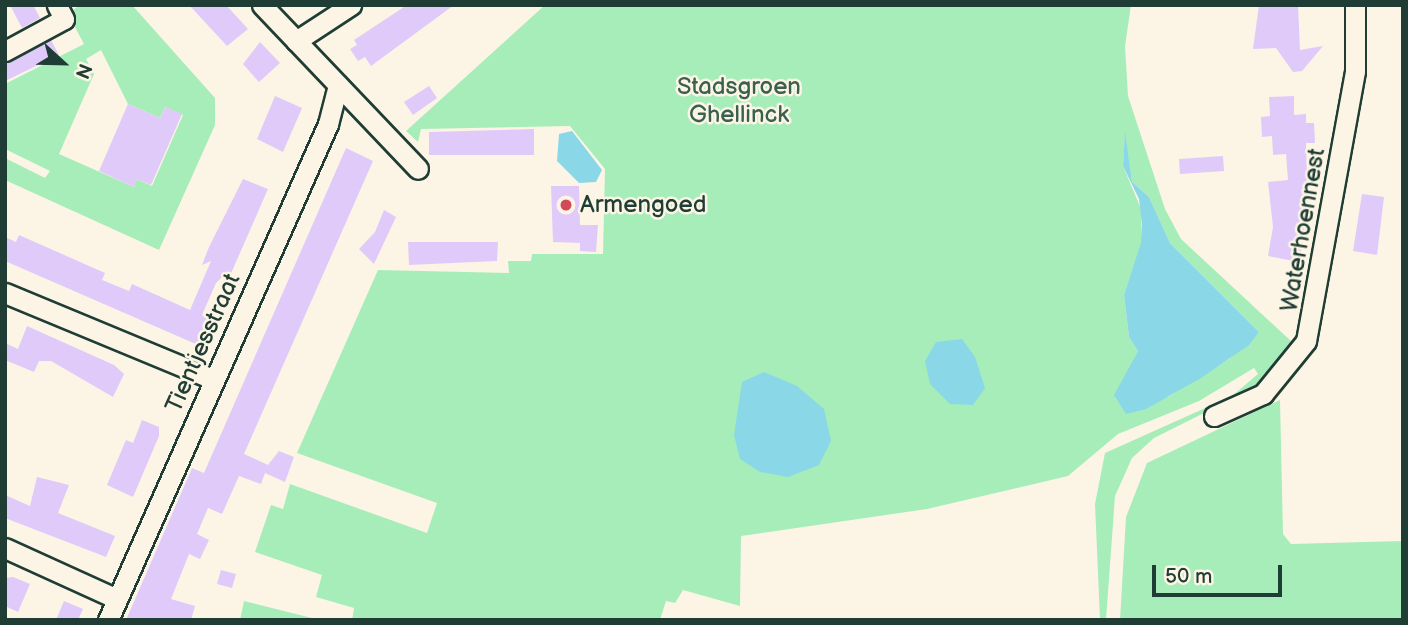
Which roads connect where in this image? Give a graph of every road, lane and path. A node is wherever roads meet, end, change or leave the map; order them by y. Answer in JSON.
{"nodes":[{"id":1,"x":57,"y":5,"type":"edge"},
{"id":2,"x":262,"y":5,"type":"edge"},
{"id":3,"x":351,"y":5,"type":"edge"},
{"id":4,"x":1355,"y":5,"type":"edge"},
{"id":5,"x":296,"y":41,"type":"junction"},
{"id":6,"x":5,"y":51,"type":"edge"},
{"id":7,"x":338,"y":85,"type":"junction"},
{"id":8,"x":418,"y":169,"type":"dead end"},
{"id":9,"x":5,"y":293,"type":"edge"},
{"id":10,"x":213,"y":379,"type":"junction"},
{"id":11,"x":1214,"y":416,"type":"dead end"},
{"id":12,"x":5,"y":548,"type":"edge"},
{"id":13,"x":117,"y":599,"type":"junction"},
{"id":14,"x":108,"y":620,"type":"edge"}],
"edges":[{"from":1,"to":6,"type":"street"},
{"from":2,"to":5,"type":"street"},
{"from":3,"to":5,"type":"street"},
{"from":4,"to":11,"type":"street","name":"Waterhoennest"},
{"from":5,"to":7,"type":"street"},
{"from":7,"to":8,"type":"street"},
{"from":7,"to":10,"type":"street","name":"Tientjesstraat"},
{"from":9,"to":10,"type":"street"},
{"from":10,"to":13,"type":"street","name":"Tientjesstraat"},
{"from":12,"to":13,"type":"street"},
{"from":13,"to":14,"type":"street","name":"Tientjesstraat"}]}
